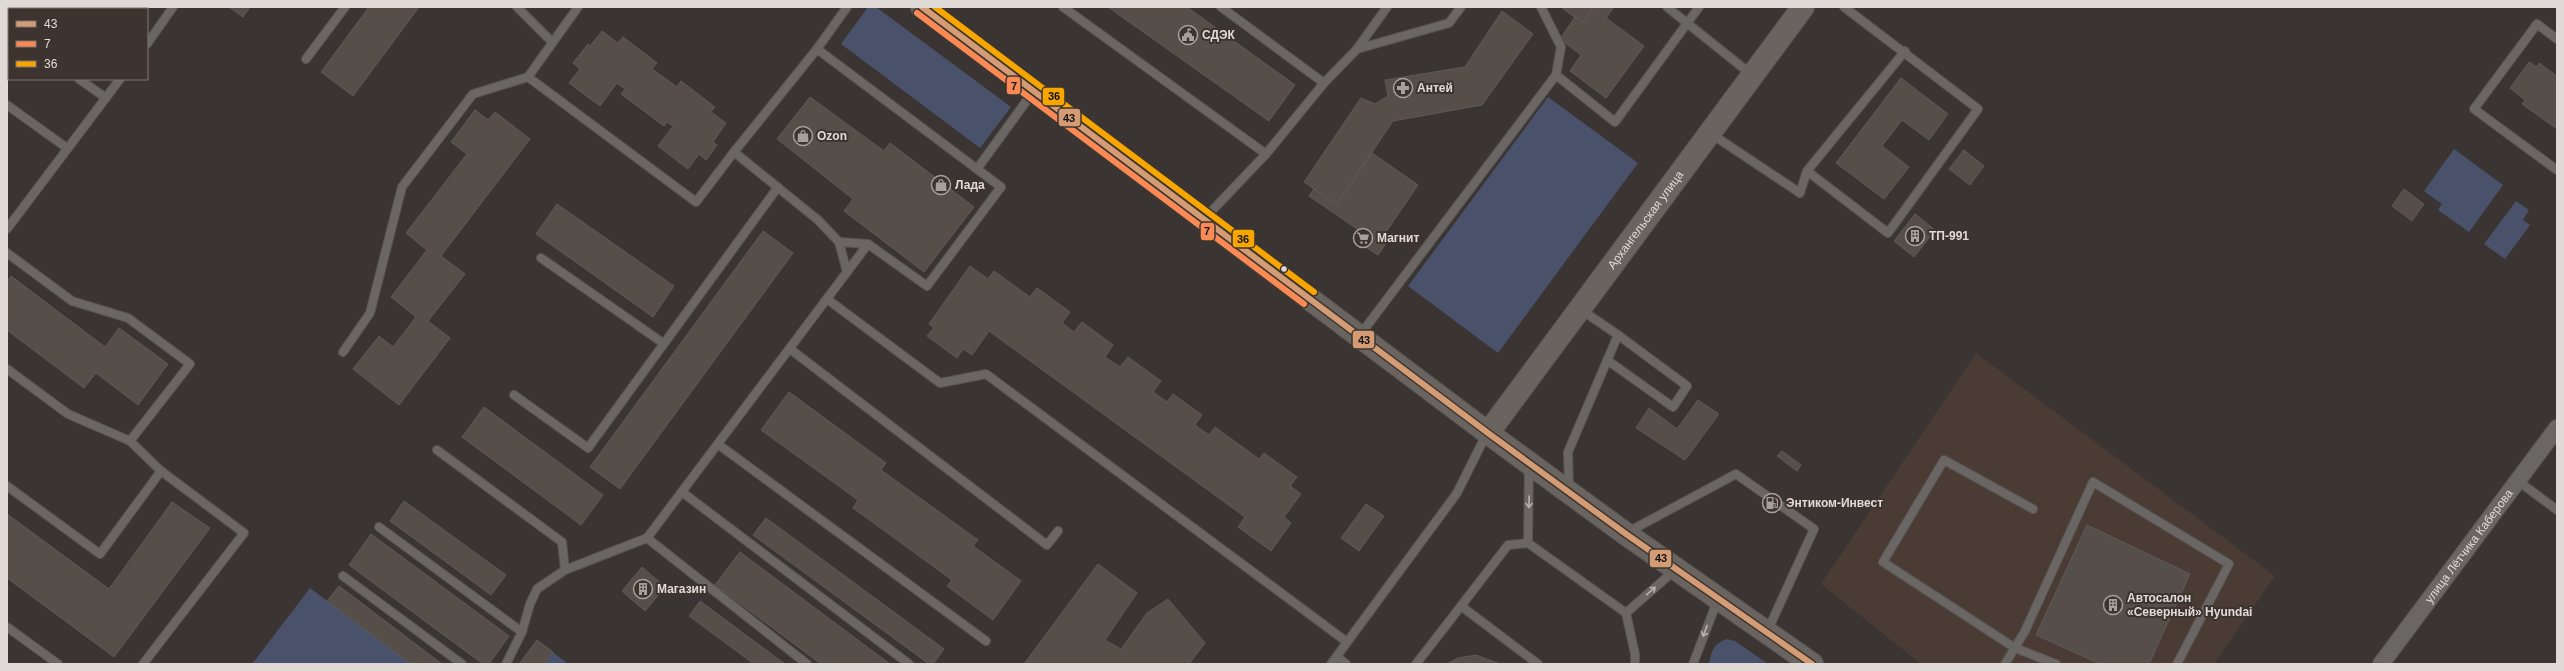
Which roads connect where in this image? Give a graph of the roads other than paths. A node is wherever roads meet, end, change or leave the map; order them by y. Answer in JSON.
{"nodes":[{"id":1,"x":173,"y":7,"type":"edge"},
{"id":2,"x":345,"y":7,"type":"edge"},
{"id":3,"x":517,"y":7,"type":"edge"},
{"id":4,"x":578,"y":7,"type":"edge"},
{"id":5,"x":847,"y":7,"type":"edge"},
{"id":6,"x":1063,"y":7,"type":"edge"},
{"id":7,"x":1221,"y":7,"type":"edge"},
{"id":8,"x":1387,"y":7,"type":"edge"},
{"id":9,"x":1461,"y":7,"type":"edge"},
{"id":10,"x":1541,"y":7,"type":"edge"},
{"id":11,"x":1667,"y":7,"type":"edge"},
{"id":12,"x":1699,"y":7,"type":"edge"},
{"id":13,"x":1803,"y":7,"type":"edge"},
{"id":14,"x":1844,"y":7,"type":"edge"},
{"id":15,"x":925,"y":8,"type":"edge"},
{"id":16,"x":1688,"y":23,"type":"junction"},
{"id":17,"x":2557,"y":39,"type":"edge"},
{"id":18,"x":552,"y":42,"type":"junction"},
{"id":19,"x":148,"y":43,"type":"edge"},
{"id":20,"x":816,"y":49,"type":"junction"},
{"id":21,"x":1357,"y":49,"type":"junction"},
{"id":22,"x":1905,"y":51,"type":"junction"},
{"id":23,"x":306,"y":59,"type":"dead end"},
{"id":24,"x":1556,"y":75,"type":"junction"},
{"id":25,"x":1752,"y":76,"type":"junction"},
{"id":26,"x":528,"y":77,"type":"junction"},
{"id":27,"x":80,"y":80,"type":"edge"},
{"id":28,"x":119,"y":80,"type":"edge"},
{"id":29,"x":1324,"y":83,"type":"junction"},
{"id":30,"x":1034,"y":91,"type":"junction"},
{"id":31,"x":106,"y":98,"type":"junction"},
{"id":32,"x":7,"y":104,"type":"edge"},
{"id":33,"x":1710,"y":133,"type":"junction"},
{"id":34,"x":67,"y":148,"type":"junction"},
{"id":35,"x":734,"y":152,"type":"junction"},
{"id":36,"x":1266,"y":154,"type":"junction"},
{"id":37,"x":977,"y":169,"type":"junction"},
{"id":38,"x":2557,"y":170,"type":"edge"},
{"id":39,"x":1807,"y":171,"type":"junction"},
{"id":40,"x":778,"y":187,"type":"junction"},
{"id":41,"x":1205,"y":219,"type":"junction"},
{"id":42,"x":7,"y":229,"type":"edge"},
{"id":43,"x":839,"y":242,"type":"junction"},
{"id":44,"x":868,"y":244,"type":"junction"},
{"id":45,"x":7,"y":253,"type":"edge"},
{"id":46,"x":541,"y":258,"type":"dead end"},
{"id":47,"x":847,"y":272,"type":"junction"},
{"id":48,"x":827,"y":299,"type":"junction"},
{"id":49,"x":1580,"y":309,"type":"junction"},
{"id":50,"x":1618,"y":335,"type":"junction"},
{"id":51,"x":1360,"y":336,"type":"junction"},
{"id":52,"x":663,"y":343,"type":"junction"},
{"id":53,"x":790,"y":349,"type":"junction"},
{"id":54,"x":343,"y":352,"type":"dead end"},
{"id":55,"x":1607,"y":360,"type":"junction"},
{"id":56,"x":7,"y":369,"type":"edge"},
{"id":57,"x":514,"y":396,"type":"dead end"},
{"id":58,"x":2557,"y":428,"type":"edge"},
{"id":59,"x":1488,"y":433,"type":"junction"},
{"id":60,"x":130,"y":441,"type":"junction"},
{"id":61,"x":719,"y":445,"type":"junction"},
{"id":62,"x":437,"y":450,"type":"dead end"},
{"id":63,"x":1529,"y":463,"type":"junction"},
{"id":64,"x":161,"y":471,"type":"junction"},
{"id":65,"x":2518,"y":481,"type":"junction"},
{"id":66,"x":7,"y":486,"type":"edge"},
{"id":67,"x":682,"y":492,"type":"junction"},
{"id":68,"x":1569,"y":492,"type":"junction"},
{"id":69,"x":2033,"y":509,"type":"dead end"},
{"id":70,"x":2557,"y":510,"type":"edge"},
{"id":71,"x":379,"y":527,"type":"dead end"},
{"id":72,"x":1058,"y":531,"type":"dead end"},
{"id":73,"x":1626,"y":534,"type":"junction"},
{"id":74,"x":647,"y":538,"type":"junction"},
{"id":75,"x":1528,"y":543,"type":"junction"},
{"id":76,"x":1676,"y":569,"type":"junction"},
{"id":77,"x":565,"y":570,"type":"junction"},
{"id":78,"x":343,"y":576,"type":"dead end"},
{"id":79,"x":1718,"y":598,"type":"junction"},
{"id":80,"x":1461,"y":606,"type":"junction"},
{"id":81,"x":1626,"y":613,"type":"junction"},
{"id":82,"x":7,"y":627,"type":"edge"},
{"id":83,"x":522,"y":632,"type":"junction"},
{"id":84,"x":1766,"y":632,"type":"junction"},
{"id":85,"x":986,"y":641,"type":"dead end"},
{"id":86,"x":1347,"y":642,"type":"junction"},
{"id":87,"x":2015,"y":648,"type":"junction"},
{"id":88,"x":1337,"y":657,"type":"junction"},
{"id":89,"x":58,"y":664,"type":"edge"},
{"id":90,"x":142,"y":664,"type":"edge"},
{"id":91,"x":462,"y":664,"type":"edge"},
{"id":92,"x":506,"y":664,"type":"edge"},
{"id":93,"x":807,"y":664,"type":"edge"},
{"id":94,"x":909,"y":664,"type":"edge"},
{"id":95,"x":1331,"y":664,"type":"edge"},
{"id":96,"x":1346,"y":664,"type":"edge"},
{"id":97,"x":1416,"y":664,"type":"edge"},
{"id":98,"x":1538,"y":664,"type":"edge"},
{"id":99,"x":1635,"y":664,"type":"edge"},
{"id":100,"x":1693,"y":664,"type":"edge"},
{"id":101,"x":1812,"y":664,"type":"edge"},
{"id":102,"x":2005,"y":664,"type":"edge"},
{"id":103,"x":2056,"y":664,"type":"edge"},
{"id":104,"x":2177,"y":664,"type":"edge"},
{"id":105,"x":2381,"y":664,"type":"edge"}],
"edges":[{"from":1,"to":19,"type":"lane"},
{"from":2,"to":23,"type":"lane"},
{"from":3,"to":18,"type":"lane"},
{"from":4,"to":18,"type":"lane"},
{"from":5,"to":20,"type":"lane"},
{"from":6,"to":36,"type":"lane"},
{"from":7,"to":29,"type":"lane"},
{"from":8,"to":21,"type":"lane"},
{"from":9,"to":21,"type":"lane"},
{"from":10,"to":24,"type":"lane"},
{"from":11,"to":16,"type":"lane"},
{"from":12,"to":16,"type":"lane"},
{"from":13,"to":25,"type":"main road","name":"Архангельская улица"},
{"from":14,"to":22,"type":"lane"},
{"from":15,"to":30,"type":"main road"},
{"from":16,"to":24,"type":"lane"},
{"from":16,"to":25,"type":"lane"},
{"from":17,"to":38,"type":"lane"},
{"from":18,"to":26,"type":"lane"},
{"from":20,"to":35,"type":"lane"},
{"from":20,"to":37,"type":"lane"},
{"from":21,"to":29,"type":"lane"},
{"from":22,"to":39,"type":"lane"},
{"from":22,"to":39,"type":"lane"},
{"from":24,"to":51,"type":"lane"},
{"from":25,"to":33,"type":"main road","name":"Архангельская улица"},
{"from":26,"to":35,"type":"lane"},
{"from":26,"to":54,"type":"lane"},
{"from":27,"to":31,"type":"lane"},
{"from":28,"to":31,"type":"lane"},
{"from":29,"to":36,"type":"lane"},
{"from":30,"to":37,"type":"lane"},
{"from":30,"to":41,"type":"main road"},
{"from":31,"to":34,"type":"lane"},
{"from":32,"to":34,"type":"lane"},
{"from":33,"to":39,"type":"lane"},
{"from":33,"to":49,"type":"main road","name":"Архангельская улица"},
{"from":34,"to":42,"type":"lane"},
{"from":35,"to":40,"type":"lane"},
{"from":36,"to":41,"type":"lane"},
{"from":37,"to":44,"type":"lane"},
{"from":40,"to":43,"type":"lane"},
{"from":40,"to":52,"type":"lane"},
{"from":41,"to":51,"type":"main road"},
{"from":43,"to":44,"type":"lane"},
{"from":43,"to":47,"type":"lane"},
{"from":44,"to":47,"type":"lane"},
{"from":45,"to":60,"type":"lane"},
{"from":46,"to":52,"type":"lane"},
{"from":47,"to":48,"type":"lane"},
{"from":48,"to":53,"type":"lane"},
{"from":48,"to":86,"type":"lane"},
{"from":49,"to":50,"type":"lane"},
{"from":49,"to":59,"type":"main road","name":"Архангельская улица"},
{"from":50,"to":55,"type":"lane"},
{"from":50,"to":55,"type":"lane"},
{"from":51,"to":59,"type":"main road"},
{"from":52,"to":57,"type":"lane"},
{"from":53,"to":61,"type":"lane"},
{"from":53,"to":72,"type":"lane"},
{"from":55,"to":68,"type":"lane"},
{"from":56,"to":60,"type":"lane"},
{"from":58,"to":65,"type":"street","name":"улица Лётчика Каберова"},
{"from":59,"to":63,"type":"main road"},
{"from":59,"to":86,"type":"lane"},
{"from":60,"to":64,"type":"lane"},
{"from":61,"to":67,"type":"lane"},
{"from":61,"to":85,"type":"lane"},
{"from":62,"to":77,"type":"lane"},
{"from":63,"to":68,"type":"main road"},
{"from":63,"to":75,"type":"lane","one_way":true},
{"from":64,"to":66,"type":"lane"},
{"from":64,"to":90,"type":"lane"},
{"from":65,"to":70,"type":"lane"},
{"from":65,"to":105,"type":"street","name":"улица Лётчика Каберова"},
{"from":67,"to":74,"type":"lane"},
{"from":67,"to":94,"type":"lane"},
{"from":68,"to":73,"type":"main road"},
{"from":69,"to":87,"type":"lane"},
{"from":71,"to":83,"type":"lane"},
{"from":73,"to":76,"type":"main road"},
{"from":73,"to":84,"type":"lane"},
{"from":74,"to":77,"type":"lane"},
{"from":74,"to":93,"type":"lane"},
{"from":75,"to":80,"type":"lane"},
{"from":75,"to":81,"type":"lane"},
{"from":76,"to":79,"type":"main road"},
{"from":81,"to":76,"type":"lane","one_way":true},
{"from":77,"to":83,"type":"lane"},
{"from":78,"to":91,"type":"lane"},
{"from":79,"to":84,"type":"main road"},
{"from":79,"to":100,"type":"lane","one_way":true},
{"from":80,"to":97,"type":"lane"},
{"from":80,"to":98,"type":"lane"},
{"from":81,"to":99,"type":"lane"},
{"from":82,"to":89,"type":"lane"},
{"from":83,"to":92,"type":"lane"},
{"from":84,"to":101,"type":"main road"},
{"from":86,"to":88,"type":"lane"},
{"from":87,"to":102,"type":"lane"},
{"from":87,"to":103,"type":"lane"},
{"from":87,"to":104,"type":"lane"},
{"from":88,"to":95,"type":"lane"},
{"from":88,"to":96,"type":"lane"}]}
